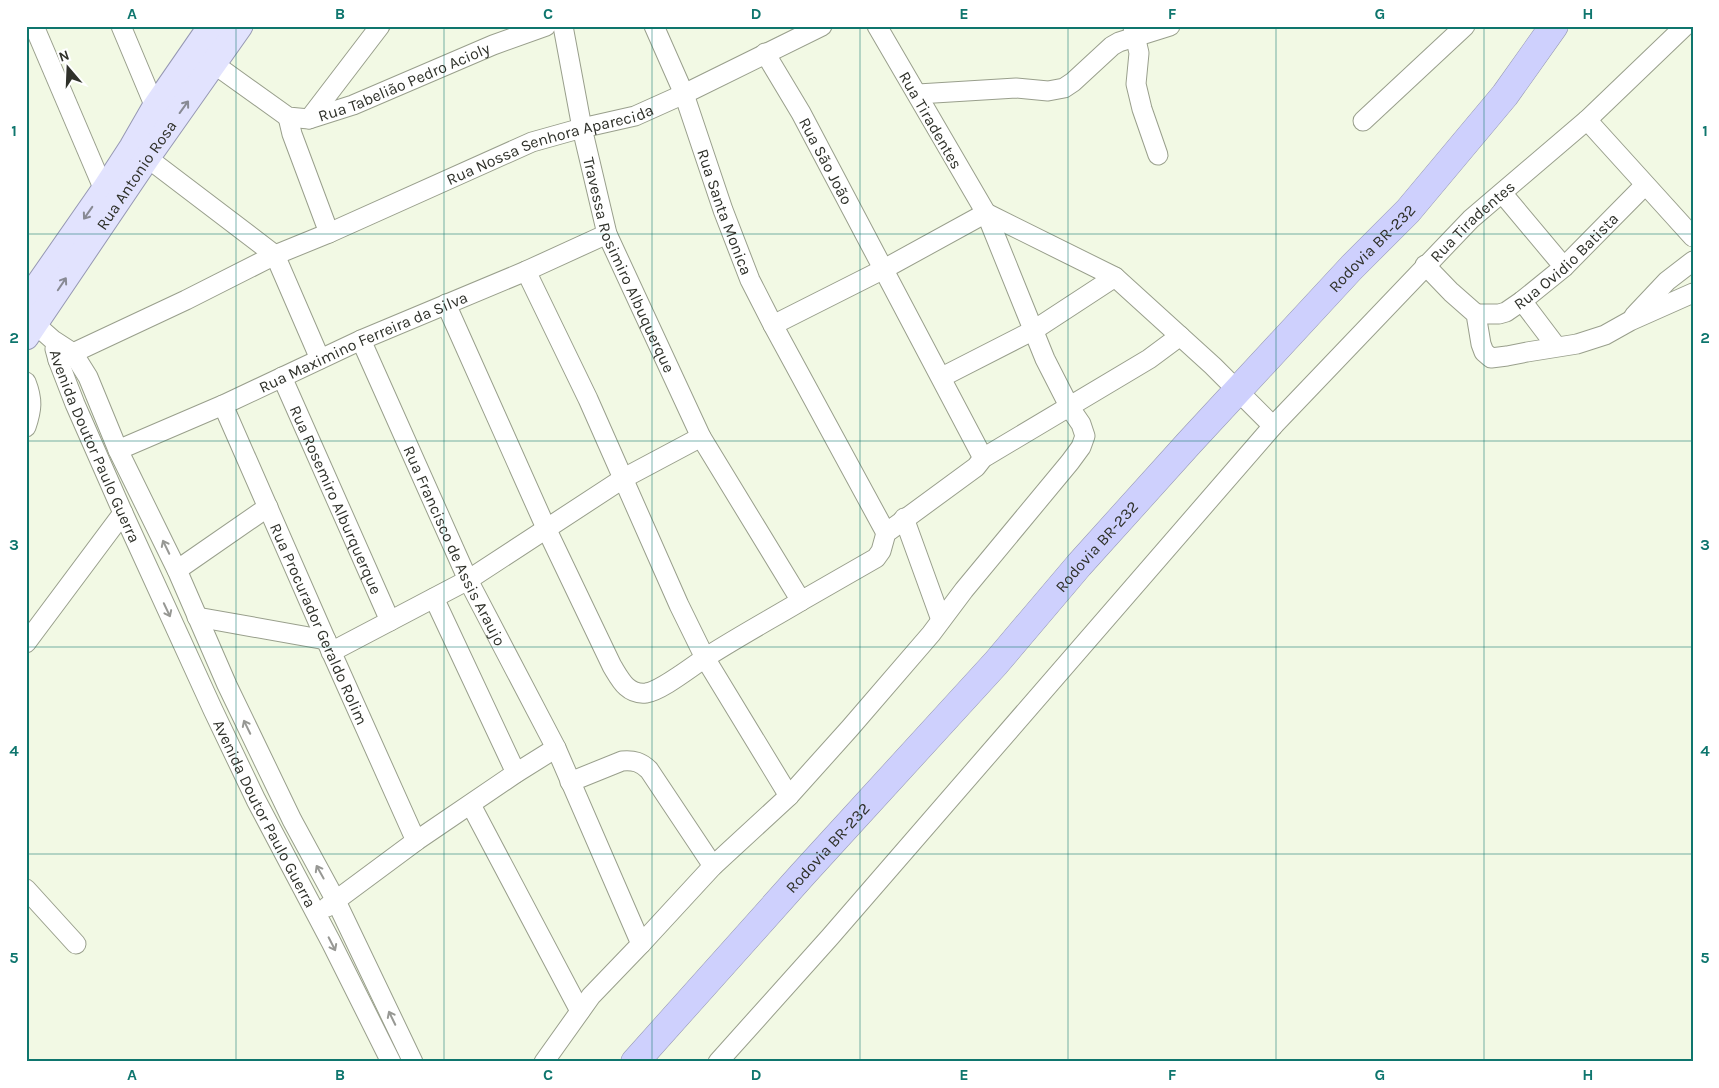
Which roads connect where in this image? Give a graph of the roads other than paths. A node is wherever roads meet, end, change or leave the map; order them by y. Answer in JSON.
{"nodes":[{"id":1,"x":34,"y":26,"type":"edge"},
{"id":2,"x":120,"y":26,"type":"edge"},
{"id":3,"x":211,"y":26,"type":"edge"},
{"id":4,"x":240,"y":26,"type":"edge"},
{"id":5,"x":380,"y":26,"type":"edge"},
{"id":6,"x":546,"y":26,"type":"edge"},
{"id":7,"x":563,"y":26,"type":"edge"},
{"id":8,"x":654,"y":26,"type":"edge"},
{"id":9,"x":822,"y":26,"type":"edge"},
{"id":10,"x":877,"y":26,"type":"edge"},
{"id":11,"x":1170,"y":26,"type":"edge"},
{"id":12,"x":1465,"y":26,"type":"edge"},
{"id":13,"x":1554,"y":26,"type":"edge"},
{"id":14,"x":1688,"y":30,"type":"edge"},
{"id":15,"x":1135,"y":32,"type":"edge"},
{"id":16,"x":765,"y":53,"type":"junction"},
{"id":17,"x":214,"y":64,"type":"junction"},
{"id":18,"x":684,"y":94,"type":"junction"},
{"id":19,"x":918,"y":94,"type":"junction"},
{"id":20,"x":155,"y":107,"type":"junction"},
{"id":21,"x":288,"y":117,"type":"junction"},
{"id":22,"x":309,"y":119,"type":"junction"},
{"id":23,"x":1587,"y":120,"type":"junction"},
{"id":24,"x":1363,"y":121,"type":"dead end"},
{"id":25,"x":582,"y":128,"type":"junction"},
{"id":26,"x":140,"y":152,"type":"junction"},
{"id":27,"x":1158,"y":155,"type":"dead end"},
{"id":28,"x":1645,"y":185,"type":"junction"},
{"id":29,"x":104,"y":190,"type":"junction"},
{"id":30,"x":1502,"y":193,"type":"junction"},
{"id":31,"x":986,"y":213,"type":"junction"},
{"id":32,"x":329,"y":233,"type":"junction"},
{"id":33,"x":607,"y":234,"type":"junction"},
{"id":34,"x":1693,"y":237,"type":"edge"},
{"id":35,"x":275,"y":256,"type":"junction"},
{"id":36,"x":1693,"y":261,"type":"edge"},
{"id":37,"x":1425,"y":265,"type":"junction"},
{"id":38,"x":1564,"y":267,"type":"junction"},
{"id":39,"x":884,"y":269,"type":"junction"},
{"id":40,"x":526,"y":271,"type":"junction"},
{"id":41,"x":1115,"y":277,"type":"junction"},
{"id":42,"x":1693,"y":293,"type":"edge"},
{"id":43,"x":1522,"y":301,"type":"junction"},
{"id":44,"x":26,"y":302,"type":"edge"},
{"id":45,"x":446,"y":304,"type":"junction"},
{"id":46,"x":1476,"y":314,"type":"junction"},
{"id":47,"x":1630,"y":321,"type":"junction"},
{"id":48,"x":773,"y":325,"type":"junction"},
{"id":49,"x":35,"y":330,"type":"edge"},
{"id":50,"x":1034,"y":330,"type":"junction"},
{"id":51,"x":1180,"y":336,"type":"junction"},
{"id":52,"x":362,"y":340,"type":"junction"},
{"id":53,"x":1556,"y":346,"type":"junction"},
{"id":54,"x":66,"y":357,"type":"junction"},
{"id":55,"x":320,"y":359,"type":"junction"},
{"id":56,"x":282,"y":377,"type":"junction"},
{"id":57,"x":942,"y":377,"type":"junction"},
{"id":58,"x":26,"y":382,"type":"edge"},
{"id":59,"x":1236,"y":391,"type":"junction"},
{"id":60,"x":223,"y":405,"type":"junction"},
{"id":61,"x":1070,"y":408,"type":"junction"},
{"id":62,"x":1272,"y":426,"type":"junction"},
{"id":63,"x":26,"y":427,"type":"edge"},
{"id":64,"x":701,"y":437,"type":"junction"},
{"id":65,"x":118,"y":450,"type":"junction"},
{"id":66,"x":983,"y":458,"type":"junction"},
{"id":67,"x":624,"y":478,"type":"junction"},
{"id":68,"x":268,"y":507,"type":"junction"},
{"id":69,"x":123,"y":513,"type":"junction"},
{"id":70,"x":904,"y":518,"type":"junction"},
{"id":71,"x":546,"y":528,"type":"junction"},
{"id":72,"x":886,"y":533,"type":"junction"},
{"id":73,"x":177,"y":570,"type":"junction"},
{"id":74,"x":468,"y":580,"type":"junction"},
{"id":75,"x":434,"y":598,"type":"junction"},
{"id":76,"x":801,"y":600,"type":"junction"},
{"id":77,"x":197,"y":617,"type":"junction"},
{"id":78,"x":941,"y":620,"type":"junction"},
{"id":79,"x":390,"y":621,"type":"junction"},
{"id":80,"x":26,"y":643,"type":"edge"},
{"id":81,"x":328,"y":646,"type":"junction"},
{"id":82,"x":705,"y":658,"type":"junction"},
{"id":83,"x":556,"y":748,"type":"junction"},
{"id":84,"x":258,"y":751,"type":"junction"},
{"id":85,"x":237,"y":760,"type":"junction"},
{"id":86,"x":516,"y":773,"type":"junction"},
{"id":87,"x":570,"y":782,"type":"junction"},
{"id":88,"x":789,"y":796,"type":"junction"},
{"id":89,"x":471,"y":805,"type":"junction"},
{"id":90,"x":416,"y":841,"type":"junction"},
{"id":91,"x":713,"y":866,"type":"junction"},
{"id":92,"x":26,"y":888,"type":"edge"},
{"id":93,"x":336,"y":901,"type":"junction"},
{"id":94,"x":316,"y":914,"type":"junction"},
{"id":95,"x":76,"y":944,"type":"dead end"},
{"id":96,"x":641,"y":944,"type":"junction"},
{"id":97,"x":580,"y":1011,"type":"junction"},
{"id":98,"x":391,"y":1062,"type":"edge"},
{"id":99,"x":413,"y":1062,"type":"edge"},
{"id":100,"x":544,"y":1062,"type":"edge"},
{"id":101,"x":635,"y":1062,"type":"edge"},
{"id":102,"x":718,"y":1062,"type":"edge"}],
"edges":[{"from":1,"to":29,"type":"street"},
{"from":2,"to":20,"type":"street"},
{"from":3,"to":20,"type":"main road","name":"Rua Antonio Rosa"},
{"from":4,"to":17,"type":"main road","name":"Rua Antonio Rosa"},
{"from":5,"to":22,"type":"street"},
{"from":6,"to":22,"type":"street","name":"Rua Tabelião Pedro Acioly"},
{"from":7,"to":25,"type":"street","name":"Travessa Rosimiro Albuquerque"},
{"from":8,"to":18,"type":"street","name":"Rua Santa Monica"},
{"from":9,"to":16,"type":"street","name":"Rua Nossa Senhora Aparecida"},
{"from":10,"to":19,"type":"street","name":"Rua Tiradentes"},
{"from":11,"to":15,"type":"street"},
{"from":12,"to":24,"type":"street"},
{"from":13,"to":59,"type":"highway","name":"Rodovia BR-232"},
{"from":14,"to":23,"type":"street","name":"Rua Tiradentes"},
{"from":15,"to":19,"type":"street"},
{"from":15,"to":27,"type":"street"},
{"from":16,"to":18,"type":"street","name":"Rua Nossa Senhora Aparecida"},
{"from":16,"to":39,"type":"street","name":"Rua São João"},
{"from":17,"to":21,"type":"street"},
{"from":26,"to":17,"type":"main road","name":"Rua Antonio Rosa","one_way":true},
{"from":18,"to":25,"type":"street","name":"Rua Nossa Senhora Aparecida"},
{"from":18,"to":48,"type":"street","name":"Rua Santa Monica"},
{"from":19,"to":31,"type":"street","name":"Rua Tiradentes"},
{"from":20,"to":26,"type":"main road","name":"Rua Antonio Rosa"},
{"from":21,"to":22,"type":"street","name":"Rua Tabelião Pedro Acioly"},
{"from":21,"to":32,"type":"street"},
{"from":23,"to":28,"type":"street"},
{"from":23,"to":30,"type":"street","name":"Rua Tiradentes"},
{"from":25,"to":32,"type":"street","name":"Rua Nossa Senhora Aparecida"},
{"from":25,"to":33,"type":"street","name":"Travessa Rosimiro Albuquerque"},
{"from":26,"to":29,"type":"main road","name":"Rua Antonio Rosa"},
{"from":26,"to":35,"type":"street"},
{"from":49,"to":26,"type":"main road","name":"Rua Antonio Rosa","one_way":true},
{"from":28,"to":34,"type":"street"},
{"from":28,"to":38,"type":"street","name":"Rua Ovidio Batista"},
{"from":29,"to":44,"type":"main road","name":"Rua Antonio Rosa","one_way":true},
{"from":30,"to":37,"type":"street","name":"Rua Tiradentes"},
{"from":30,"to":38,"type":"street"},
{"from":31,"to":39,"type":"street"},
{"from":31,"to":41,"type":"street"},
{"from":31,"to":50,"type":"street","name":"Rua Tiradentes"},
{"from":32,"to":35,"type":"street","name":"Rua Nossa Senhora Aparecida"},
{"from":33,"to":40,"type":"street","name":"Rua Maximino Ferreira da Silva"},
{"from":33,"to":64,"type":"street","name":"Travessa Rosimiro Albuquerque"},
{"from":35,"to":54,"type":"street","name":"Rua Nossa Senhora Aparecida"},
{"from":35,"to":55,"type":"street"},
{"from":36,"to":47,"type":"street"},
{"from":37,"to":46,"type":"street"},
{"from":37,"to":62,"type":"street","name":"Rua Tiradentes"},
{"from":38,"to":43,"type":"street","name":"Rua Ovidio Batista"},
{"from":39,"to":48,"type":"street"},
{"from":39,"to":57,"type":"street","name":"Rua São João"},
{"from":40,"to":45,"type":"street","name":"Rua Maximino Ferreira da Silva"},
{"from":40,"to":67,"type":"street"},
{"from":41,"to":50,"type":"street"},
{"from":41,"to":51,"type":"street"},
{"from":42,"to":47,"type":"street"},
{"from":43,"to":46,"type":"street","name":"Rua Ovidio Batista"},
{"from":43,"to":53,"type":"street"},
{"from":45,"to":52,"type":"street","name":"Rua Maximino Ferreira da Silva"},
{"from":45,"to":71,"type":"street"},
{"from":46,"to":53,"type":"street"},
{"from":47,"to":53,"type":"street"},
{"from":48,"to":72,"type":"street","name":"Rua Santa Monica"},
{"from":49,"to":54,"type":"street","name":"Avenida Doutor Paulo Guerra"},
{"from":50,"to":57,"type":"street"},
{"from":50,"to":61,"type":"street","name":"Rua Tiradentes"},
{"from":51,"to":59,"type":"street"},
{"from":51,"to":61,"type":"street"},
{"from":52,"to":55,"type":"street","name":"Rua Maximino Ferreira da Silva"},
{"from":52,"to":74,"type":"street","name":"Rua Francisco de Assis Araujo"},
{"from":54,"to":65,"type":"street","name":"Avenida Doutor Paulo Guerra"},
{"from":54,"to":69,"type":"street","name":"Avenida Doutor Paulo Guerra"},
{"from":55,"to":56,"type":"street","name":"Rua Maximino Ferreira da Silva"},
{"from":56,"to":60,"type":"street","name":"Rua Maximino Ferreira da Silva"},
{"from":56,"to":79,"type":"street","name":"Rua Rosemiro Alburquerque"},
{"from":57,"to":66,"type":"street","name":"Rua São João"},
{"from":58,"to":63,"type":"street"},
{"from":59,"to":62,"type":"street"},
{"from":59,"to":101,"type":"highway","name":"Rodovia BR-232"},
{"from":60,"to":65,"type":"street","name":"Rua Maximino Ferreira da Silva"},
{"from":60,"to":68,"type":"street","name":"Rua Procurador Geraldo Rolim"},
{"from":61,"to":66,"type":"street"},
{"from":61,"to":78,"type":"street","name":"Rua Tiradentes"},
{"from":62,"to":102,"type":"street","name":"Rua Tiradentes"},
{"from":64,"to":67,"type":"street"},
{"from":64,"to":76,"type":"street","name":"Travessa Rosimiro Albuquerque"},
{"from":73,"to":65,"type":"street","name":"Avenida Doutor Paulo Guerra","one_way":true},
{"from":66,"to":70,"type":"street"},
{"from":67,"to":71,"type":"street"},
{"from":67,"to":82,"type":"street"},
{"from":68,"to":73,"type":"street"},
{"from":68,"to":81,"type":"street","name":"Rua Procurador Geraldo Rolim"},
{"from":69,"to":80,"type":"street"},
{"from":69,"to":85,"type":"street","name":"Avenida Doutor Paulo Guerra","one_way":true},
{"from":70,"to":72,"type":"street"},
{"from":70,"to":78,"type":"street"},
{"from":71,"to":74,"type":"street"},
{"from":71,"to":82,"type":"street"},
{"from":72,"to":76,"type":"street"},
{"from":73,"to":77,"type":"street","name":"Avenida Doutor Paulo Guerra"},
{"from":74,"to":75,"type":"street"},
{"from":74,"to":83,"type":"street","name":"Rua Francisco de Assis Araujo"},
{"from":75,"to":79,"type":"street"},
{"from":75,"to":86,"type":"street"},
{"from":76,"to":82,"type":"street"},
{"from":77,"to":81,"type":"street"},
{"from":84,"to":77,"type":"street","name":"Avenida Doutor Paulo Guerra","one_way":true},
{"from":78,"to":88,"type":"street","name":"Rua Tiradentes"},
{"from":79,"to":81,"type":"street"},
{"from":81,"to":90,"type":"street","name":"Rua Procurador Geraldo Rolim"},
{"from":82,"to":88,"type":"street"},
{"from":83,"to":86,"type":"street"},
{"from":83,"to":87,"type":"street","name":"Rua Francisco de Assis Araujo"},
{"from":84,"to":85,"type":"street"},
{"from":93,"to":84,"type":"street","name":"Avenida Doutor Paulo Guerra","one_way":true},
{"from":85,"to":94,"type":"street","name":"Avenida Doutor Paulo Guerra"},
{"from":86,"to":89,"type":"street"},
{"from":87,"to":91,"type":"street"},
{"from":87,"to":96,"type":"street","name":"Rua Francisco de Assis Araujo"},
{"from":88,"to":91,"type":"street","name":"Rua Tiradentes"},
{"from":89,"to":90,"type":"street"},
{"from":89,"to":97,"type":"street"},
{"from":90,"to":93,"type":"street"},
{"from":91,"to":96,"type":"street","name":"Rua Tiradentes"},
{"from":92,"to":95,"type":"street"},
{"from":93,"to":94,"type":"street"},
{"from":99,"to":93,"type":"street","name":"Avenida Doutor Paulo Guerra","one_way":true},
{"from":94,"to":98,"type":"street","name":"Avenida Doutor Paulo Guerra","one_way":true},
{"from":96,"to":97,"type":"street"},
{"from":97,"to":100,"type":"street"}]}
